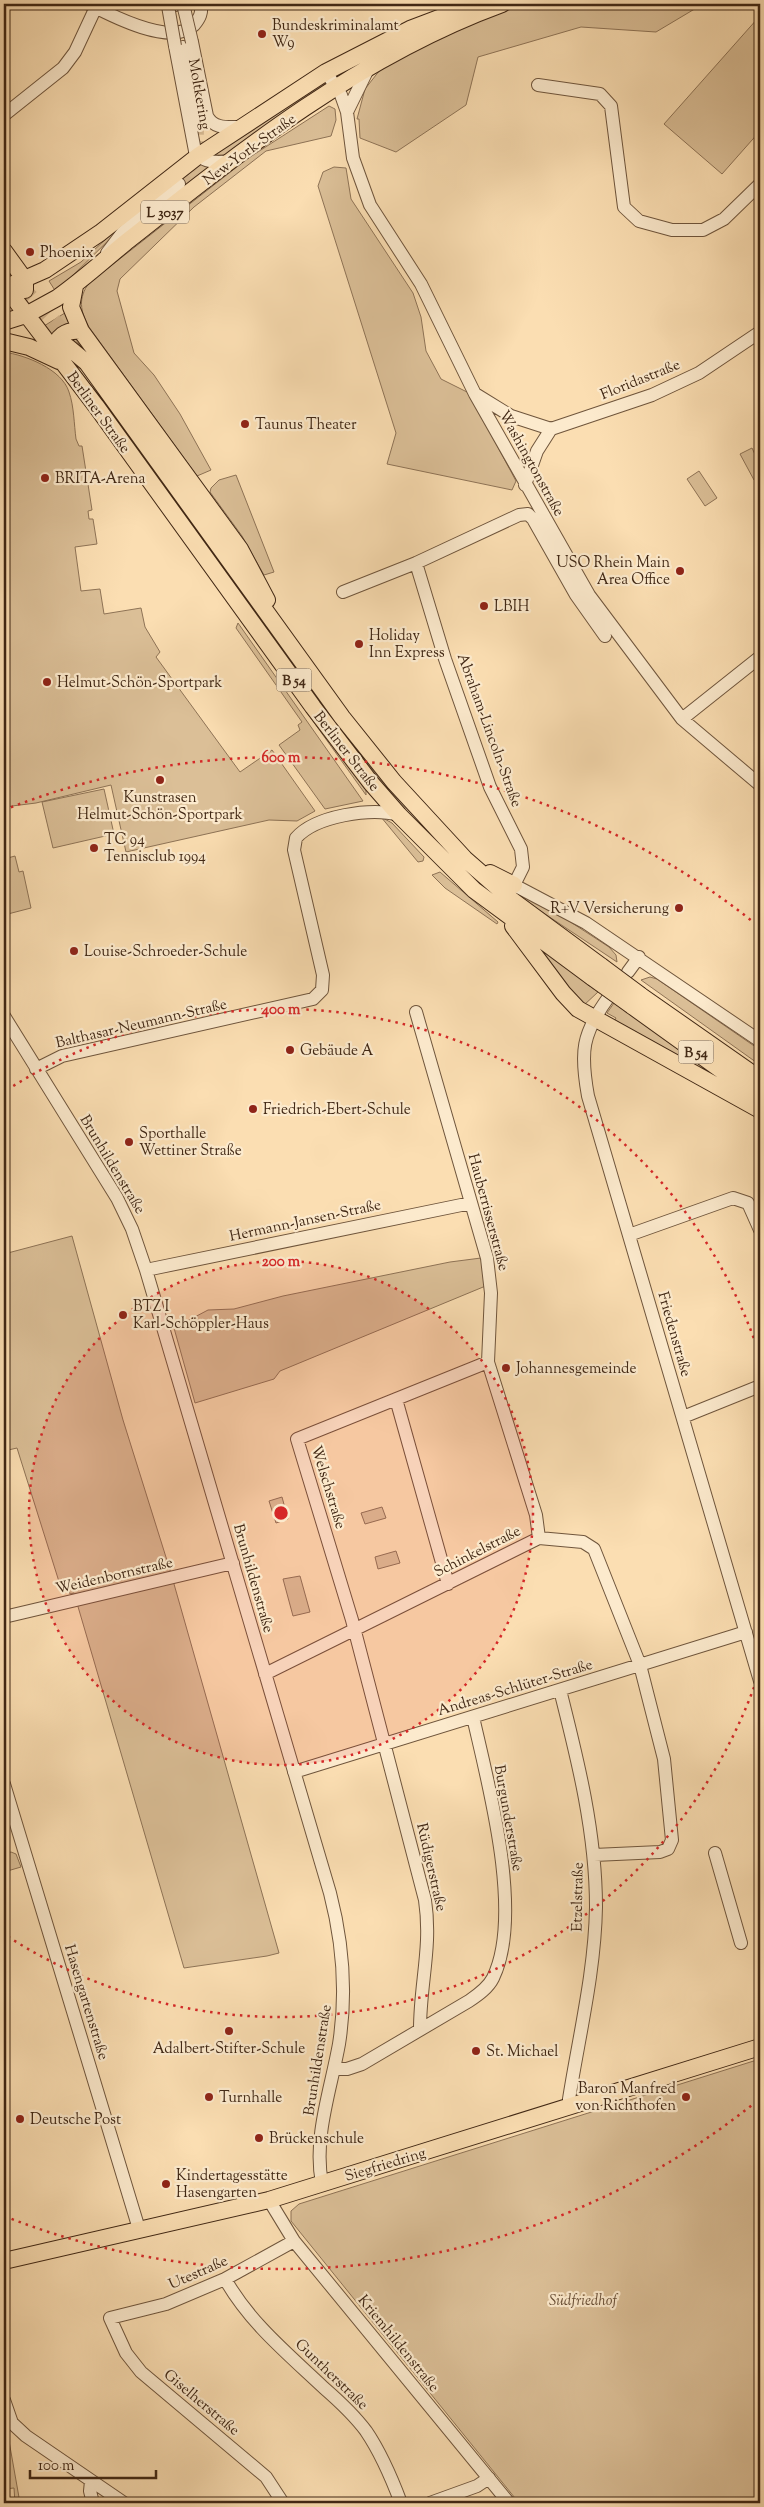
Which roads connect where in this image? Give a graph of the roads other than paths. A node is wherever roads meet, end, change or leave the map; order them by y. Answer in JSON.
{"nodes":[{"id":1,"x":176,"y":4,"type":"edge"},
{"id":2,"x":201,"y":4,"type":"edge"},
{"id":3,"x":480,"y":4,"type":"edge"},
{"id":4,"x":502,"y":4,"type":"edge"},
{"id":5,"x":92,"y":6,"type":"edge"},
{"id":6,"x":183,"y":44,"type":"junction"},
{"id":7,"x":370,"y":64,"type":"junction"},
{"id":8,"x":326,"y":72,"type":"junction"},
{"id":9,"x":538,"y":85,"type":"dead end"},
{"id":10,"x":336,"y":86,"type":"junction"},
{"id":11,"x":348,"y":112,"type":"junction"},
{"id":12,"x":4,"y":115,"type":"edge"},
{"id":13,"x":197,"y":118,"type":"tunnel mouth"},
{"id":14,"x":240,"y":127,"type":"junction"},
{"id":15,"x":198,"y":156,"type":"junction"},
{"id":16,"x":230,"y":161,"type":"junction"},
{"id":17,"x":179,"y":184,"type":"tunnel mouth"},
{"id":18,"x":760,"y":184,"type":"edge"},
{"id":19,"x":4,"y":252,"type":"edge"},
{"id":20,"x":100,"y":263,"type":"junction"},
{"id":21,"x":41,"y":273,"type":"junction"},
{"id":22,"x":25,"y":280,"type":"junction"},
{"id":23,"x":74,"y":286,"type":"junction"},
{"id":24,"x":4,"y":287,"type":"edge"},
{"id":25,"x":16,"y":316,"type":"edge"},
{"id":26,"x":760,"y":332,"type":"edge"},
{"id":27,"x":4,"y":341,"type":"edge"},
{"id":28,"x":69,"y":343,"type":"junction"},
{"id":29,"x":66,"y":367,"type":"junction"},
{"id":30,"x":475,"y":394,"type":"junction"},
{"id":31,"x":551,"y":430,"type":"junction"},
{"id":32,"x":525,"y":486,"type":"junction"},
{"id":33,"x":416,"y":563,"type":"junction"},
{"id":34,"x":343,"y":592,"type":"dead end"},
{"id":35,"x":604,"y":636,"type":"dead end"},
{"id":36,"x":287,"y":640,"type":"junction"},
{"id":37,"x":760,"y":657,"type":"edge"},
{"id":38,"x":682,"y":720,"type":"junction"},
{"id":39,"x":371,"y":783,"type":"junction"},
{"id":40,"x":760,"y":785,"type":"edge"},
{"id":41,"x":361,"y":812,"type":"junction"},
{"id":42,"x":399,"y":815,"type":"junction"},
{"id":43,"x":464,"y":858,"type":"junction"},
{"id":44,"x":514,"y":885,"type":"junction"},
{"id":45,"x":504,"y":914,"type":"junction"},
{"id":46,"x":639,"y":957,"type":"junction"},
{"id":47,"x":597,"y":972,"type":"junction"},
{"id":48,"x":628,"y":972,"type":"dead end"},
{"id":49,"x":608,"y":998,"type":"dead end"},
{"id":50,"x":636,"y":1000,"type":"junction"},
{"id":51,"x":416,"y":1012,"type":"dead end"},
{"id":52,"x":4,"y":1016,"type":"edge"},
{"id":53,"x":593,"y":1019,"type":"junction"},
{"id":54,"x":760,"y":1041,"type":"edge"},
{"id":55,"x":36,"y":1069,"type":"junction"},
{"id":56,"x":760,"y":1079,"type":"edge"},
{"id":57,"x":760,"y":1098,"type":"edge"},
{"id":58,"x":760,"y":1110,"type":"edge"},
{"id":59,"x":471,"y":1203,"type":"junction"},
{"id":60,"x":760,"y":1230,"type":"edge"},
{"id":61,"x":629,"y":1234,"type":"junction"},
{"id":62,"x":146,"y":1270,"type":"junction"},
{"id":63,"x":488,"y":1362,"type":"junction"},
{"id":64,"x":760,"y":1386,"type":"edge"},
{"id":65,"x":396,"y":1399,"type":"junction"},
{"id":66,"x":683,"y":1418,"type":"junction"},
{"id":67,"x":539,"y":1538,"type":"junction"},
{"id":68,"x":232,"y":1564,"type":"junction"},
{"id":69,"x":448,"y":1584,"type":"junction"},
{"id":70,"x":4,"y":1617,"type":"edge"},
{"id":71,"x":354,"y":1632,"type":"junction"},
{"id":72,"x":746,"y":1632,"type":"junction"},
{"id":73,"x":640,"y":1665,"type":"junction"},
{"id":74,"x":265,"y":1674,"type":"junction"},
{"id":75,"x":760,"y":1682,"type":"edge"},
{"id":76,"x":560,"y":1690,"type":"junction"},
{"id":77,"x":473,"y":1717,"type":"junction"},
{"id":78,"x":384,"y":1744,"type":"junction"},
{"id":79,"x":294,"y":1772,"type":"junction"},
{"id":80,"x":4,"y":1784,"type":"edge"},
{"id":81,"x":715,"y":1853,"type":"dead end"},
{"id":82,"x":594,"y":1855,"type":"junction"},
{"id":83,"x":741,"y":1944,"type":"dead end"},
{"id":84,"x":420,"y":2029,"type":"junction"},
{"id":85,"x":760,"y":2047,"type":"edge"},
{"id":86,"x":334,"y":2069,"type":"junction"},
{"id":87,"x":570,"y":2106,"type":"junction"},
{"id":88,"x":322,"y":2183,"type":"junction"},
{"id":89,"x":269,"y":2200,"type":"junction"},
{"id":90,"x":139,"y":2229,"type":"junction"},
{"id":91,"x":294,"y":2241,"type":"junction"},
{"id":92,"x":4,"y":2261,"type":"edge"},
{"id":93,"x":225,"y":2279,"type":"junction"},
{"id":94,"x":110,"y":2318,"type":"joint"},
{"id":95,"x":4,"y":2400,"type":"edge"},
{"id":96,"x":489,"y":2478,"type":"junction"},
{"id":97,"x":91,"y":2481,"type":"junction"},
{"id":98,"x":93,"y":2503,"type":"edge"},
{"id":99,"x":124,"y":2503,"type":"edge"},
{"id":100,"x":283,"y":2503,"type":"edge"},
{"id":101,"x":400,"y":2503,"type":"edge"},
{"id":102,"x":430,"y":2503,"type":"edge"},
{"id":103,"x":509,"y":2503,"type":"edge"}],
"edges":[{"from":1,"to":6,"type":"street","name":"Moltkering","bridge":true},
{"from":1,"to":6,"type":"street","bridge":true},
{"from":2,"to":5,"type":"street"},
{"from":3,"to":8,"type":"main road","name":"New-York-Straße","number":"L 3037"},
{"from":4,"to":7,"type":"main road","name":"New-York-Straße","number":"L 3037"},
{"from":5,"to":12,"type":"street"},
{"from":6,"to":13,"type":"street","name":"Moltkering"},
{"from":6,"to":14,"type":"street"},
{"from":6,"to":15,"type":"street","name":"Moltkering"},
{"from":7,"to":10,"type":"main road","name":"New-York-Straße","number":"L 3037"},
{"from":7,"to":11,"type":"street"},
{"from":8,"to":10,"type":"street","name":"Washingtonstraße"},
{"from":8,"to":14,"type":"main road","name":"New-York-Straße","number":"L 3037"},
{"from":9,"to":18,"type":"street"},
{"from":10,"to":11,"type":"street","name":"Washingtonstraße"},
{"from":10,"to":16,"type":"main road","name":"New-York-Straße","number":"L 3037"},
{"from":11,"to":30,"type":"street","name":"Washingtonstraße"},
{"from":14,"to":15,"type":"main road","name":"New-York-Straße","number":"L 3037"},
{"from":15,"to":16,"type":"street"},
{"from":15,"to":21,"type":"main road","name":"New-York-Straße","number":"L 3037"},
{"from":16,"to":20,"type":"main road","name":"New-York-Straße","number":"L 3037"},
{"from":17,"to":20,"type":"street"},
{"from":19,"to":22,"type":"main road"},
{"from":20,"to":23,"type":"main road","name":"New-York-Straße","number":"L 3037"},
{"from":21,"to":22,"type":"main road","name":"New-York-Straße","number":"L 3037"},
{"from":21,"to":25,"type":"main road"},
{"from":22,"to":24,"type":"main road","name":"New-York-Straße"},
{"from":22,"to":25,"type":"main road"},
{"from":23,"to":25,"type":"main road","name":"New-York-Straße","number":"L 3037"},
{"from":23,"to":28,"type":"main road"},
{"from":24,"to":25,"type":"main road","name":"Berliner Straße"},
{"from":25,"to":28,"type":"main road","name":"Berliner Straße"},
{"from":26,"to":31,"type":"street","name":"Floridastraße"},
{"from":27,"to":29,"type":"main road","number":"B 54"},
{"from":28,"to":29,"type":"main road","name":"Berliner Straße"},
{"from":28,"to":36,"type":"main road","name":"Berliner Straße","number":"B 54"},
{"from":28,"to":36,"type":"main road"},
{"from":29,"to":39,"type":"main road","name":"Berliner Straße","number":"B 54"},
{"from":30,"to":31,"type":"street"},
{"from":30,"to":32,"type":"street","name":"Washingtonstraße"},
{"from":31,"to":32,"type":"street"},
{"from":32,"to":38,"type":"street","name":"Washingtonstraße"},
{"from":33,"to":34,"type":"street"},
{"from":33,"to":35,"type":"street"},
{"from":33,"to":44,"type":"street","name":"Abraham-Lincoln-Straße"},
{"from":36,"to":43,"type":"main road","name":"Berliner Straße","number":"B 54"},
{"from":37,"to":38,"type":"street"},
{"from":38,"to":40,"type":"street","name":"Washingtonstraße"},
{"from":39,"to":41,"type":"street"},
{"from":39,"to":42,"type":"main road","name":"Berliner Straße","number":"B 54"},
{"from":41,"to":42,"type":"street","name":"Balthasar-Neumann-Straße"},
{"from":41,"to":55,"type":"street","name":"Balthasar-Neumann-Straße"},
{"from":42,"to":45,"type":"main road","name":"Berliner Straße","number":"B 54"},
{"from":43,"to":44,"type":"main road"},
{"from":43,"to":47,"type":"main road","name":"Berliner Straße","number":"B 54"},
{"from":44,"to":46,"type":"street"},
{"from":45,"to":47,"type":"main road","name":"Berliner Straße","number":"B 54"},
{"from":45,"to":53,"type":"main road"},
{"from":46,"to":48,"type":"street"},
{"from":46,"to":54,"type":"street"},
{"from":47,"to":50,"type":"main road","name":"Berliner Straße","number":"B 54","bridge":true},
{"from":49,"to":53,"type":"street","name":"Friedenstraße"},
{"from":50,"to":56,"type":"main road","name":"Berliner Straße","number":"B 54"},
{"from":50,"to":57,"type":"main road","name":"Berliner Straße","number":"B 54"},
{"from":51,"to":59,"type":"street","name":"Hauberrisserstraße"},
{"from":52,"to":55,"type":"street","name":"Brunhildenstraße"},
{"from":53,"to":58,"type":"main road"},
{"from":53,"to":61,"type":"street","name":"Friedenstraße"},
{"from":55,"to":62,"type":"street","name":"Brunhildenstraße"},
{"from":59,"to":62,"type":"street","name":"Hermann-Jansen-Straße"},
{"from":59,"to":63,"type":"street","name":"Hauberrisserstraße"},
{"from":60,"to":61,"type":"street"},
{"from":61,"to":66,"type":"street","name":"Friedenstraße"},
{"from":62,"to":68,"type":"street","name":"Brunhildenstraße"},
{"from":63,"to":65,"type":"street","name":"Welschstraße"},
{"from":63,"to":67,"type":"street","name":"Hauberrisserstraße"},
{"from":64,"to":66,"type":"street"},
{"from":65,"to":69,"type":"street"},
{"from":65,"to":71,"type":"street","name":"Welschstraße"},
{"from":66,"to":72,"type":"street","name":"Friedenstraße"},
{"from":67,"to":69,"type":"street","name":"Schinkelstraße"},
{"from":67,"to":73,"type":"street","name":"Schinkelstraße"},
{"from":68,"to":70,"type":"street","name":"Weidenbornstraße"},
{"from":68,"to":74,"type":"street","name":"Brunhildenstraße"},
{"from":69,"to":71,"type":"street","name":"Schinkelstraße"},
{"from":71,"to":74,"type":"street","name":"Schinkelstraße"},
{"from":71,"to":78,"type":"street","name":"Welschstraße"},
{"from":72,"to":73,"type":"street","name":"Andreas-Schlüter-Straße"},
{"from":72,"to":75,"type":"street","name":"Friedenstraße"},
{"from":73,"to":76,"type":"street","name":"Andreas-Schlüter-Straße"},
{"from":73,"to":82,"type":"street"},
{"from":74,"to":79,"type":"street","name":"Brunhildenstraße"},
{"from":76,"to":77,"type":"street","name":"Andreas-Schlüter-Straße"},
{"from":76,"to":82,"type":"street","name":"Etzelstraße"},
{"from":77,"to":78,"type":"street","name":"Andreas-Schlüter-Straße"},
{"from":77,"to":84,"type":"street","name":"Burgunderstraße"},
{"from":78,"to":79,"type":"street","name":"Andreas-Schlüter-Straße"},
{"from":78,"to":84,"type":"street","name":"Rüdigerstraße"},
{"from":79,"to":86,"type":"street","name":"Brunhildenstraße"},
{"from":80,"to":90,"type":"street","name":"Hasengartenstraße"},
{"from":81,"to":83,"type":"street"},
{"from":82,"to":87,"type":"street","name":"Etzelstraße"},
{"from":84,"to":86,"type":"street","name":"Burgunderstraße"},
{"from":85,"to":87,"type":"main road","name":"Siegfriedring"},
{"from":86,"to":88,"type":"street","name":"Brunhildenstraße"},
{"from":87,"to":88,"type":"main road","name":"Siegfriedring"},
{"from":88,"to":89,"type":"main road","name":"Siegfriedring"},
{"from":89,"to":90,"type":"main road","name":"Siegfriedring"},
{"from":89,"to":91,"type":"street","name":"Kriemhildenstraße"},
{"from":90,"to":92,"type":"main road","name":"Siegfriedring"},
{"from":91,"to":93,"type":"street","name":"Utestraße"},
{"from":91,"to":96,"type":"street","name":"Kriemhildenstraße"},
{"from":93,"to":94,"type":"street","name":"Utestraße"},
{"from":93,"to":101,"type":"street","name":"Guntherstraße"},
{"from":94,"to":100,"type":"street","name":"Giselherstraße"},
{"from":95,"to":97,"type":"street"},
{"from":96,"to":102,"type":"street"},
{"from":96,"to":103,"type":"street","name":"Kriemhildenstraße"},
{"from":97,"to":98,"type":"street"},
{"from":97,"to":99,"type":"street"}]}
